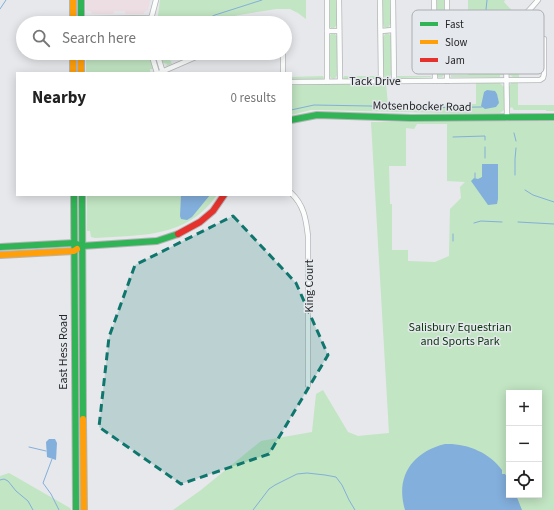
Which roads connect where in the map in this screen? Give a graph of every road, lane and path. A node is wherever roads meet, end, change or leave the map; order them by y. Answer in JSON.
{"nodes":[{"id":1,"x":73,"y":0,"type":"edge"},
{"id":2,"x":81,"y":0,"type":"edge"},
{"id":3,"x":156,"y":0,"type":"edge"},
{"id":4,"x":327,"y":0,"type":"edge"},
{"id":5,"x":339,"y":0,"type":"edge"},
{"id":6,"x":380,"y":0,"type":"edge"},
{"id":7,"x":393,"y":0,"type":"edge"},
{"id":8,"x":434,"y":0,"type":"edge"},
{"id":9,"x":538,"y":0,"type":"edge"},
{"id":10,"x":434,"y":10,"type":"edge"},
{"id":11,"x":528,"y":10,"type":"edge"},
{"id":12,"x":73,"y":16,"type":"edge"},
{"id":13,"x":81,"y":16,"type":"edge"},
{"id":14,"x":153,"y":16,"type":"edge"},
{"id":15,"x":381,"y":30,"type":"junction"},
{"id":16,"x":393,"y":30,"type":"junction"},
{"id":17,"x":327,"y":31,"type":"junction"},
{"id":18,"x":339,"y":31,"type":"junction"},
{"id":19,"x":544,"y":39,"type":"dead end"},
{"id":20,"x":73,"y":60,"type":"edge"},
{"id":21,"x":81,"y":60,"type":"edge"},
{"id":22,"x":154,"y":60,"type":"edge"},
{"id":23,"x":158,"y":60,"type":"edge"},
{"id":24,"x":189,"y":60,"type":"edge"},
{"id":25,"x":283,"y":60,"type":"edge"},
{"id":26,"x":73,"y":72,"type":"edge"},
{"id":27,"x":81,"y":72,"type":"edge"},
{"id":28,"x":160,"y":72,"type":"edge"},
{"id":29,"x":160,"y":72,"type":"edge"},
{"id":30,"x":162,"y":72,"type":"edge"},
{"id":31,"x":283,"y":72,"type":"edge"},
{"id":32,"x":435,"y":74,"type":"edge"},
{"id":33,"x":447,"y":74,"type":"edge"},
{"id":34,"x":506,"y":74,"type":"edge"},
{"id":35,"x":506,"y":80,"type":"junction"},
{"id":36,"x":381,"y":81,"type":"junction"},
{"id":37,"x":394,"y":81,"type":"junction"},
{"id":38,"x":435,"y":81,"type":"junction"},
{"id":39,"x":447,"y":81,"type":"junction"},
{"id":40,"x":292,"y":82,"type":"edge"},
{"id":41,"x":327,"y":82,"type":"junction"},
{"id":42,"x":340,"y":82,"type":"junction"},
{"id":43,"x":554,"y":117,"type":"edge"},
{"id":44,"x":507,"y":118,"type":"junction"},
{"id":45,"x":292,"y":120,"type":"edge"},
{"id":46,"x":292,"y":194,"type":"edge"},
{"id":47,"x":74,"y":196,"type":"edge"},
{"id":48,"x":82,"y":196,"type":"edge"},
{"id":49,"x":223,"y":196,"type":"edge"},
{"id":50,"x":74,"y":243,"type":"junction"},
{"id":51,"x":82,"y":246,"type":"junction"},
{"id":52,"x":0,"y":247,"type":"edge"},
{"id":53,"x":74,"y":251,"type":"junction"},
{"id":54,"x":0,"y":255,"type":"edge"},
{"id":55,"x":308,"y":385,"type":"dead end"},
{"id":56,"x":84,"y":509,"type":"edge"},
{"id":57,"x":76,"y":510,"type":"edge"}],
"edges":[{"from":1,"to":12,"type":"main road"},
{"from":2,"to":13,"type":"main road"},
{"from":3,"to":14,"type":"street"},
{"from":4,"to":17,"type":"street"},
{"from":5,"to":18,"type":"street"},
{"from":6,"to":15,"type":"street"},
{"from":7,"to":16,"type":"street"},
{"from":8,"to":10,"type":"street"},
{"from":9,"to":11,"type":"street"},
{"from":15,"to":16,"type":"street"},
{"from":15,"to":36,"type":"street"},
{"from":16,"to":37,"type":"street"},
{"from":17,"to":18,"type":"street"},
{"from":17,"to":41,"type":"street"},
{"from":18,"to":42,"type":"street"},
{"from":19,"to":35,"type":"street","name":"Tack Drive"},
{"from":20,"to":26,"type":"main road"},
{"from":21,"to":27,"type":"main road"},
{"from":22,"to":28,"type":"street"},
{"from":23,"to":29,"type":"street"},
{"from":24,"to":30,"type":"street"},
{"from":25,"to":31,"type":"street"},
{"from":32,"to":38,"type":"street"},
{"from":33,"to":39,"type":"street"},
{"from":34,"to":35,"type":"street"},
{"from":35,"to":39,"type":"street","name":"Tack Drive"},
{"from":35,"to":44,"type":"street"},
{"from":36,"to":37,"type":"street","name":"Tack Drive"},
{"from":36,"to":42,"type":"street","name":"Tack Drive"},
{"from":37,"to":38,"type":"street","name":"Tack Drive"},
{"from":38,"to":39,"type":"street","name":"Tack Drive"},
{"from":40,"to":41,"type":"street","name":"Tack Drive"},
{"from":41,"to":42,"type":"street","name":"Tack Drive"},
{"from":43,"to":44,"type":"main road","name":"Motsenbocker Road"},
{"from":44,"to":45,"type":"main road","name":"Motsenbocker Road"},
{"from":46,"to":55,"type":"street","name":"King Court"},
{"from":47,"to":50,"type":"main road","name":"East Hess Road"},
{"from":48,"to":51,"type":"main road","name":"East Hess Road"},
{"from":49,"to":51,"type":"main road"},
{"from":50,"to":51,"type":"main road"},
{"from":50,"to":52,"type":"main road"},
{"from":50,"to":53,"type":"main road","name":"East Hess Road"},
{"from":51,"to":53,"type":"main road"},
{"from":51,"to":56,"type":"main road","name":"East Hess Road"},
{"from":53,"to":54,"type":"main road"},
{"from":53,"to":57,"type":"main road","name":"East Hess Road"}]}
